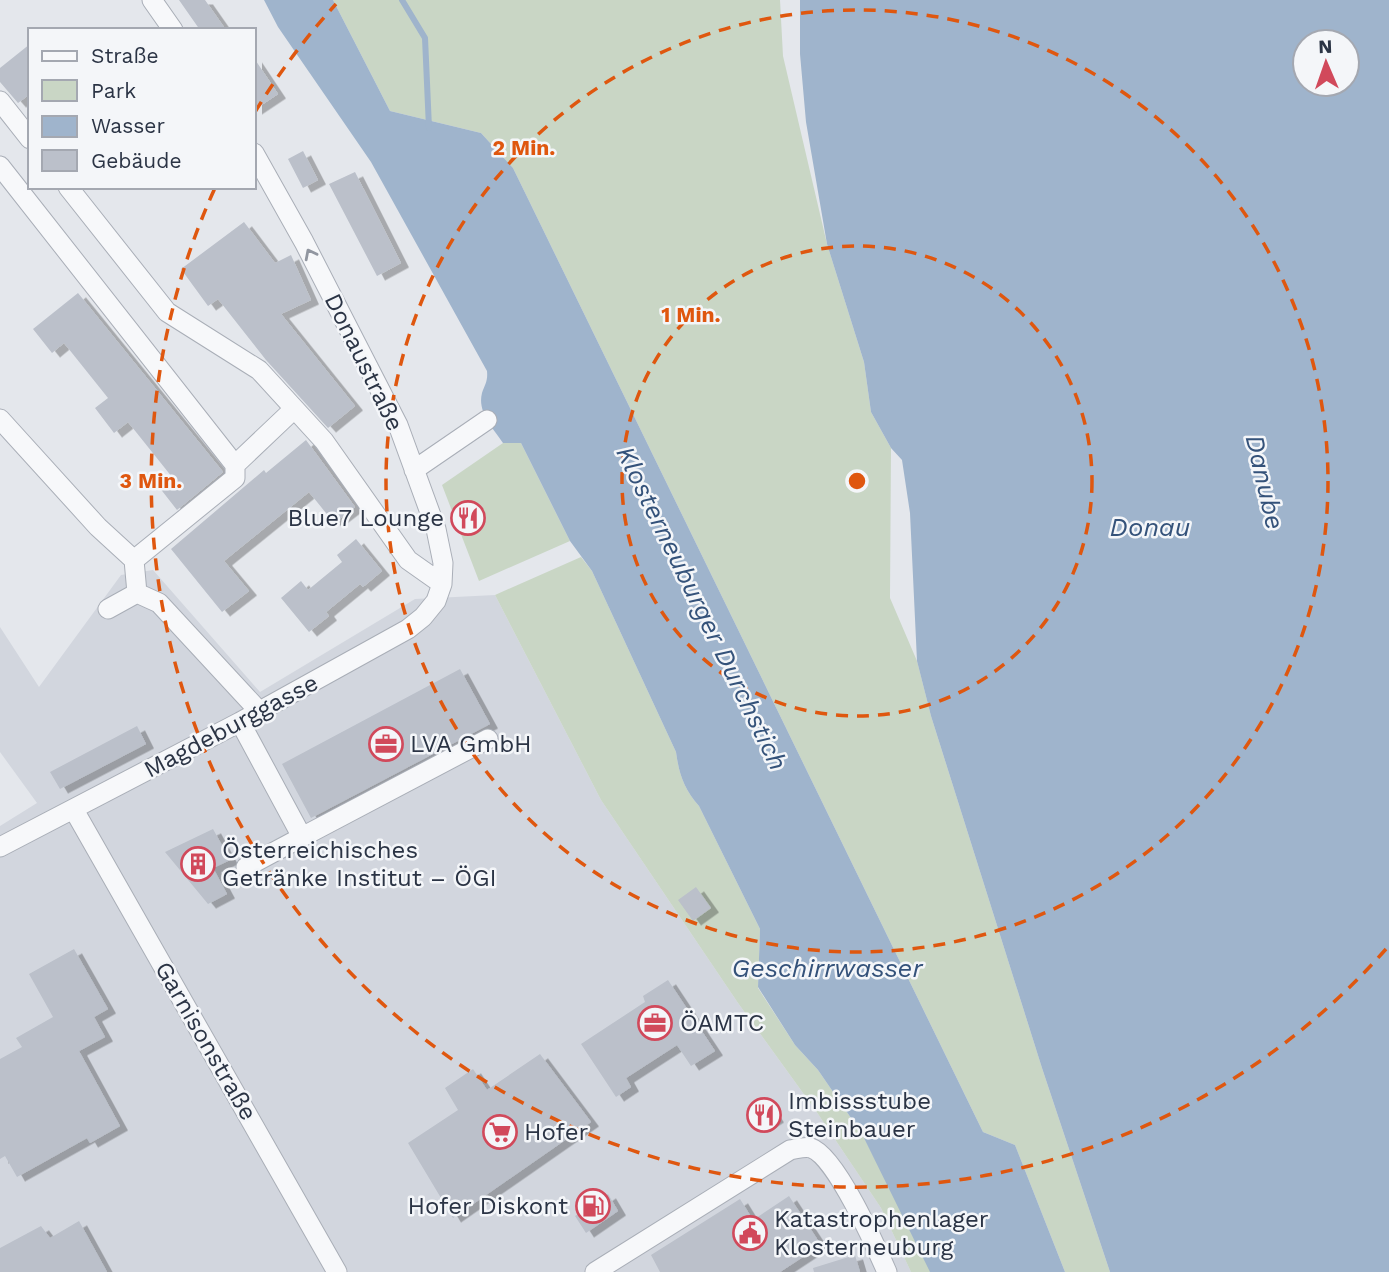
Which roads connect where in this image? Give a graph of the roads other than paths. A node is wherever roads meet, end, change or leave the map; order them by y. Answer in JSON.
{"nodes":[{"id":1,"x":152,"y":0,"type":"edge"},
{"id":2,"x":172,"y":28,"type":"edge"},
{"id":3,"x":0,"y":101,"type":"edge"},
{"id":4,"x":28,"y":136,"type":"edge"},
{"id":5,"x":256,"y":157,"type":"edge"},
{"id":6,"x":0,"y":166,"type":"edge"},
{"id":7,"x":70,"y":189,"type":"edge"},
{"id":8,"x":294,"y":409,"type":"junction"},
{"id":9,"x":0,"y":419,"type":"edge"},
{"id":10,"x":487,"y":420,"type":"dead end"},
{"id":11,"x":235,"y":465,"type":"junction"},
{"id":12,"x":414,"y":470,"type":"junction"},
{"id":13,"x":134,"y":560,"type":"junction"},
{"id":14,"x":442,"y":584,"type":"junction"},
{"id":15,"x":137,"y":593,"type":"junction"},
{"id":16,"x":108,"y":609,"type":"dead end"},
{"id":17,"x":259,"y":711,"type":"junction"},
{"id":18,"x":240,"y":722,"type":"junction"},
{"id":19,"x":488,"y":739,"type":"dead end"},
{"id":20,"x":74,"y":810,"type":"junction"},
{"id":21,"x":302,"y":837,"type":"junction"},
{"id":22,"x":0,"y":847,"type":"edge"},
{"id":23,"x":246,"y":867,"type":"dead end"},
{"id":24,"x":337,"y":1272,"type":"edge"},
{"id":25,"x":595,"y":1272,"type":"edge"},
{"id":26,"x":887,"y":1272,"type":"edge"}],
"edges":[{"from":1,"to":2,"type":"street"},
{"from":3,"to":4,"type":"street"},
{"from":12,"to":5,"type":"street","name":"Donaustraße","one_way":true},
{"from":6,"to":11,"type":"street"},
{"from":7,"to":8,"type":"street"},
{"from":8,"to":11,"type":"street"},
{"from":8,"to":14,"type":"street"},
{"from":9,"to":13,"type":"street"},
{"from":10,"to":12,"type":"street"},
{"from":11,"to":13,"type":"street"},
{"from":12,"to":14,"type":"street","name":"Donaustraße"},
{"from":13,"to":15,"type":"street"},
{"from":14,"to":17,"type":"street","name":"Magdeburggasse"},
{"from":15,"to":16,"type":"street"},
{"from":15,"to":17,"type":"street"},
{"from":17,"to":18,"type":"street","name":"Magdeburggasse"},
{"from":18,"to":20,"type":"street","name":"Magdeburggasse"},
{"from":18,"to":21,"type":"street"},
{"from":19,"to":21,"type":"street"},
{"from":20,"to":22,"type":"street","name":"Magdeburggasse"},
{"from":20,"to":24,"type":"street","name":"Garnisonstraße"},
{"from":21,"to":23,"type":"street"},
{"from":25,"to":26,"type":"street"}]}
